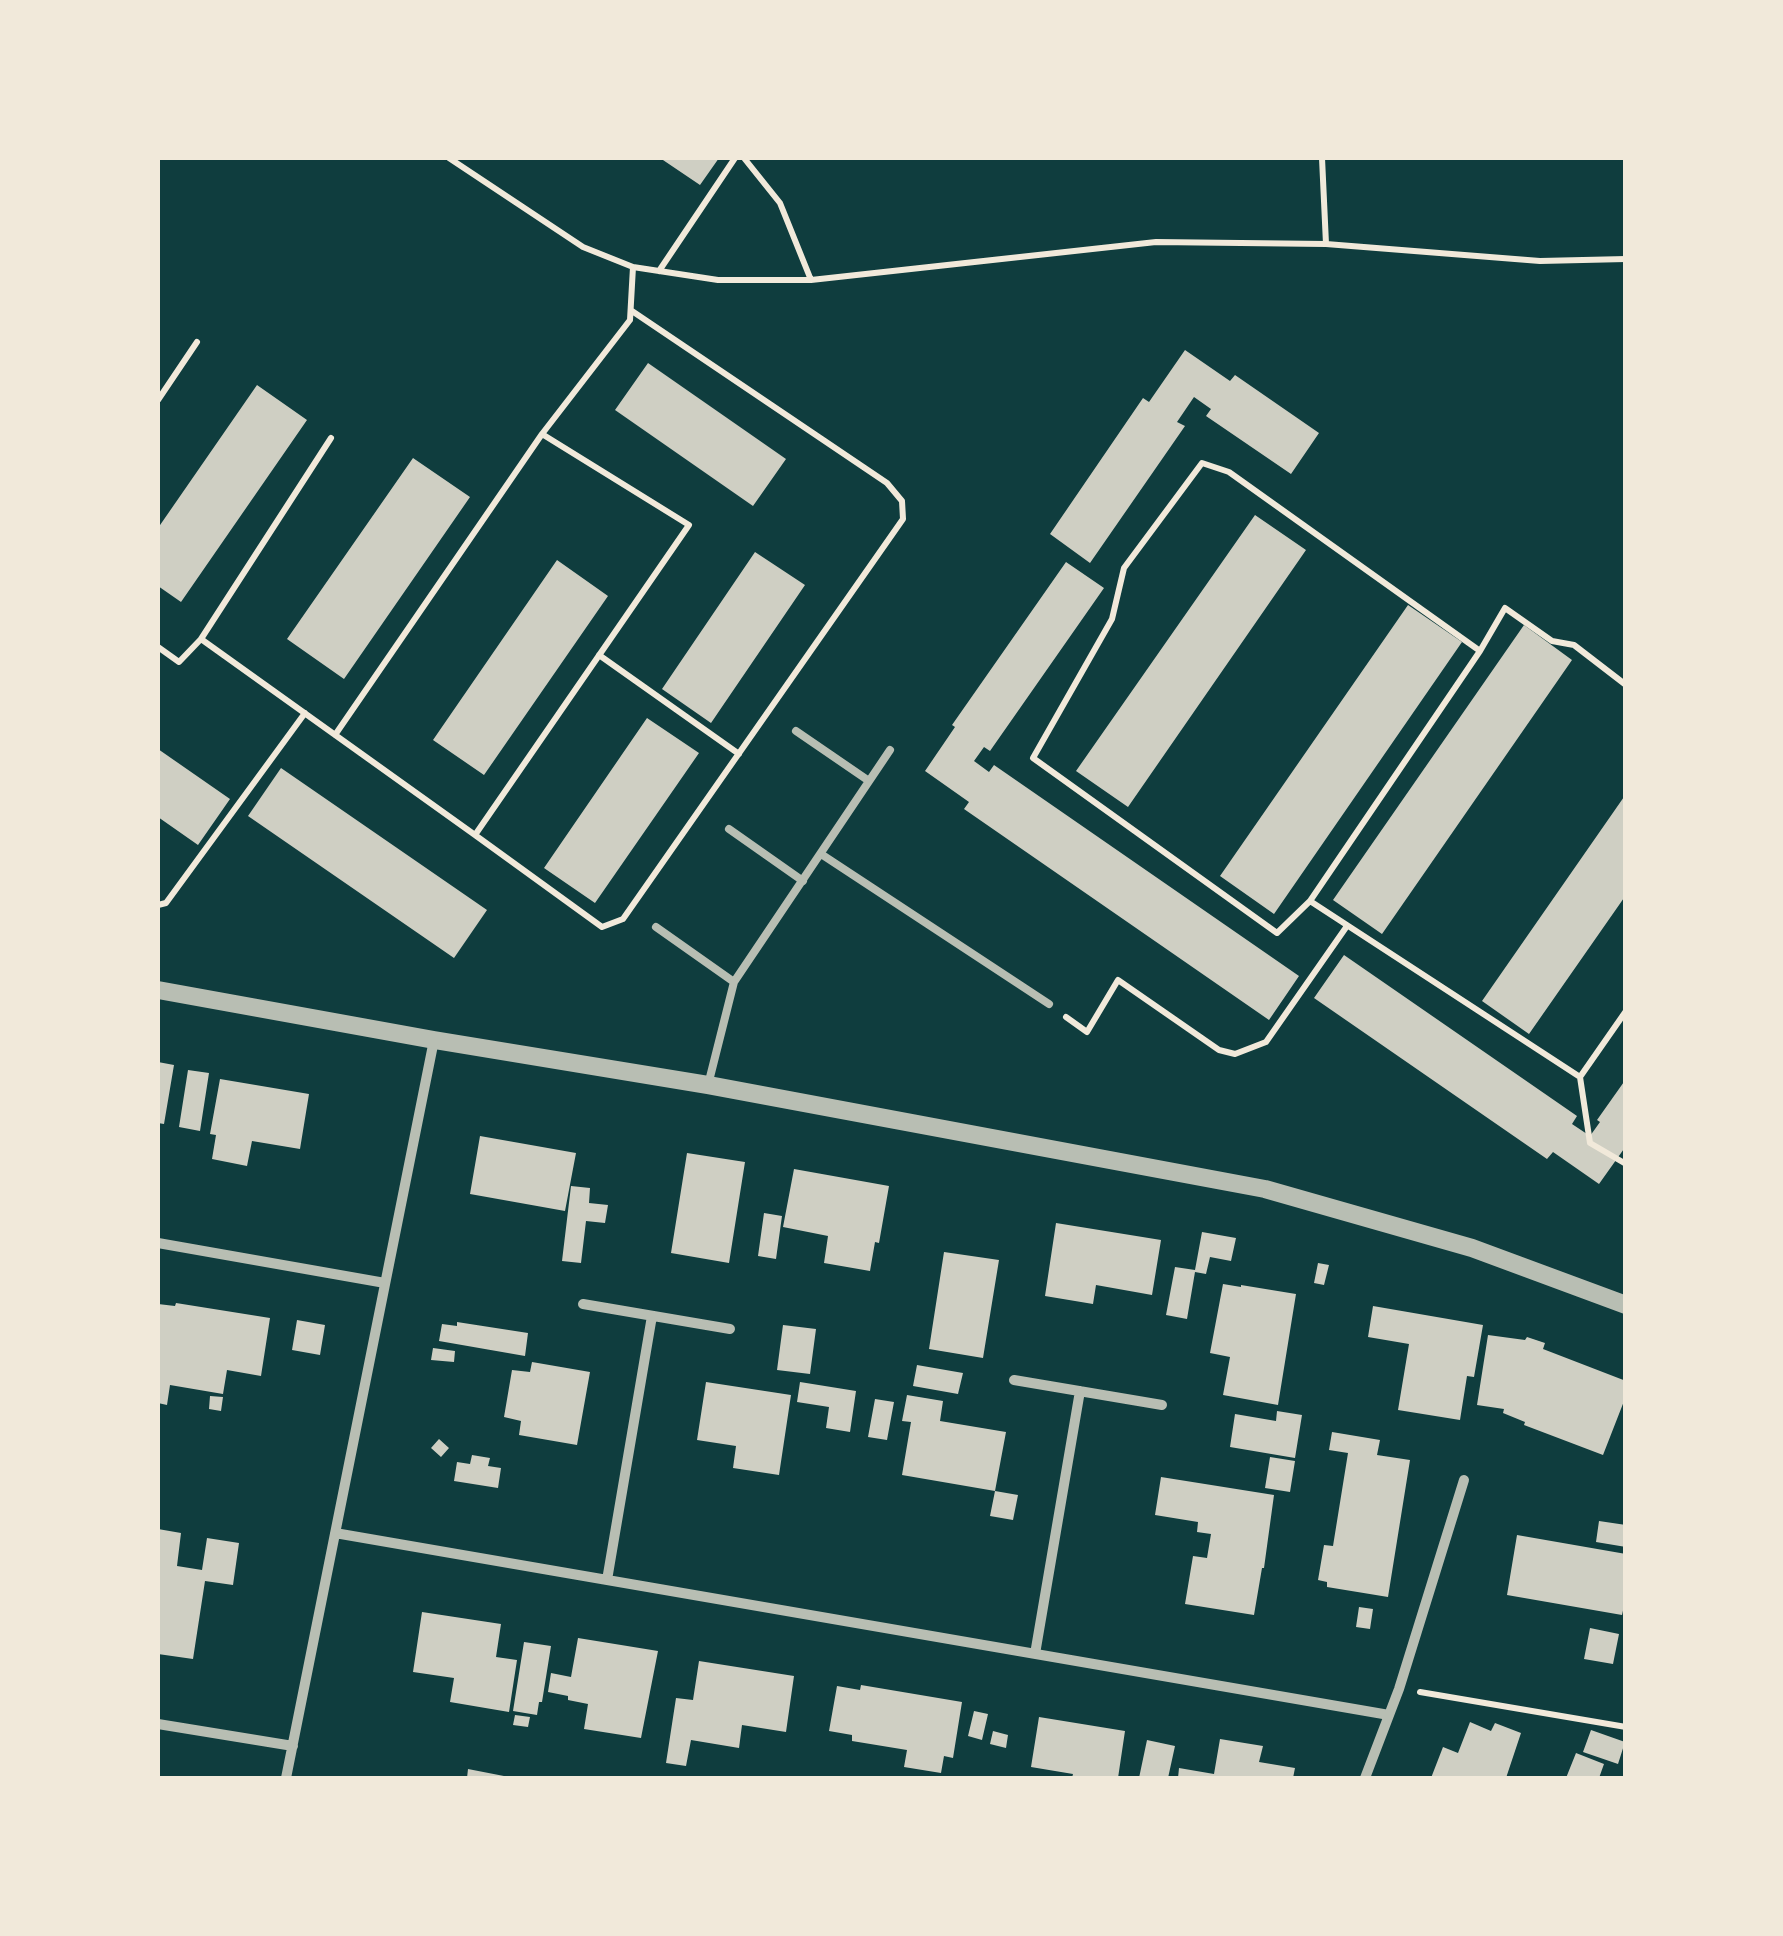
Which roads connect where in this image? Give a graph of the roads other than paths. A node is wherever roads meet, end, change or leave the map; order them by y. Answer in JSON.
{"nodes":[{"id":1,"x":796,"y":731,"type":"dead end"},
{"id":2,"x":890,"y":750,"type":"dead end"},
{"id":3,"x":870,"y":781,"type":"junction"},
{"id":4,"x":729,"y":829,"type":"dead end"},
{"id":5,"x":822,"y":854,"type":"junction"},
{"id":6,"x":804,"y":880,"type":"junction"},
{"id":7,"x":656,"y":927,"type":"dead end"},
{"id":8,"x":734,"y":982,"type":"junction"},
{"id":9,"x":158,"y":990,"type":"edge"},
{"id":10,"x":1049,"y":1004,"type":"road end"},
{"id":11,"x":434,"y":1040,"type":"junction"},
{"id":12,"x":708,"y":1085,"type":"junction"},
{"id":13,"x":158,"y":1243,"type":"edge"},
{"id":14,"x":385,"y":1284,"type":"junction"},
{"id":15,"x":582,"y":1304,"type":"dead end"},
{"id":16,"x":1626,"y":1305,"type":"edge"},
{"id":17,"x":652,"y":1316,"type":"junction"},
{"id":18,"x":730,"y":1329,"type":"dead end"},
{"id":19,"x":1014,"y":1380,"type":"dead end"},
{"id":20,"x":1080,"y":1391,"type":"junction"},
{"id":21,"x":1162,"y":1405,"type":"dead end"},
{"id":22,"x":1464,"y":1480,"type":"dead end"},
{"id":23,"x":335,"y":1533,"type":"junction"},
{"id":24,"x":606,"y":1580,"type":"junction"},
{"id":25,"x":1035,"y":1654,"type":"junction"},
{"id":26,"x":1389,"y":1714,"type":"junction"},
{"id":27,"x":158,"y":1724,"type":"edge"},
{"id":28,"x":292,"y":1746,"type":"junction"},
{"id":29,"x":286,"y":1778,"type":"edge"},
{"id":30,"x":1365,"y":1778,"type":"edge"}],
"edges":[{"from":1,"to":3,"type":"lane"},
{"from":2,"to":3,"type":"lane"},
{"from":3,"to":5,"type":"lane"},
{"from":4,"to":6,"type":"lane"},
{"from":5,"to":6,"type":"lane"},
{"from":5,"to":10,"type":"lane"},
{"from":6,"to":8,"type":"lane"},
{"from":7,"to":8,"type":"lane"},
{"from":8,"to":12,"type":"lane"},
{"from":9,"to":11,"type":"street"},
{"from":11,"to":12,"type":"street"},
{"from":11,"to":14,"type":"street"},
{"from":12,"to":16,"type":"street"},
{"from":13,"to":14,"type":"street"},
{"from":14,"to":23,"type":"street"},
{"from":15,"to":17,"type":"street"},
{"from":17,"to":18,"type":"street"},
{"from":17,"to":24,"type":"street"},
{"from":19,"to":20,"type":"street"},
{"from":20,"to":21,"type":"street"},
{"from":20,"to":25,"type":"street"},
{"from":22,"to":26,"type":"street"},
{"from":23,"to":24,"type":"street"},
{"from":23,"to":28,"type":"street"},
{"from":24,"to":25,"type":"street"},
{"from":25,"to":26,"type":"street"},
{"from":26,"to":30,"type":"street"},
{"from":27,"to":28,"type":"street"},
{"from":28,"to":29,"type":"street"}]}
